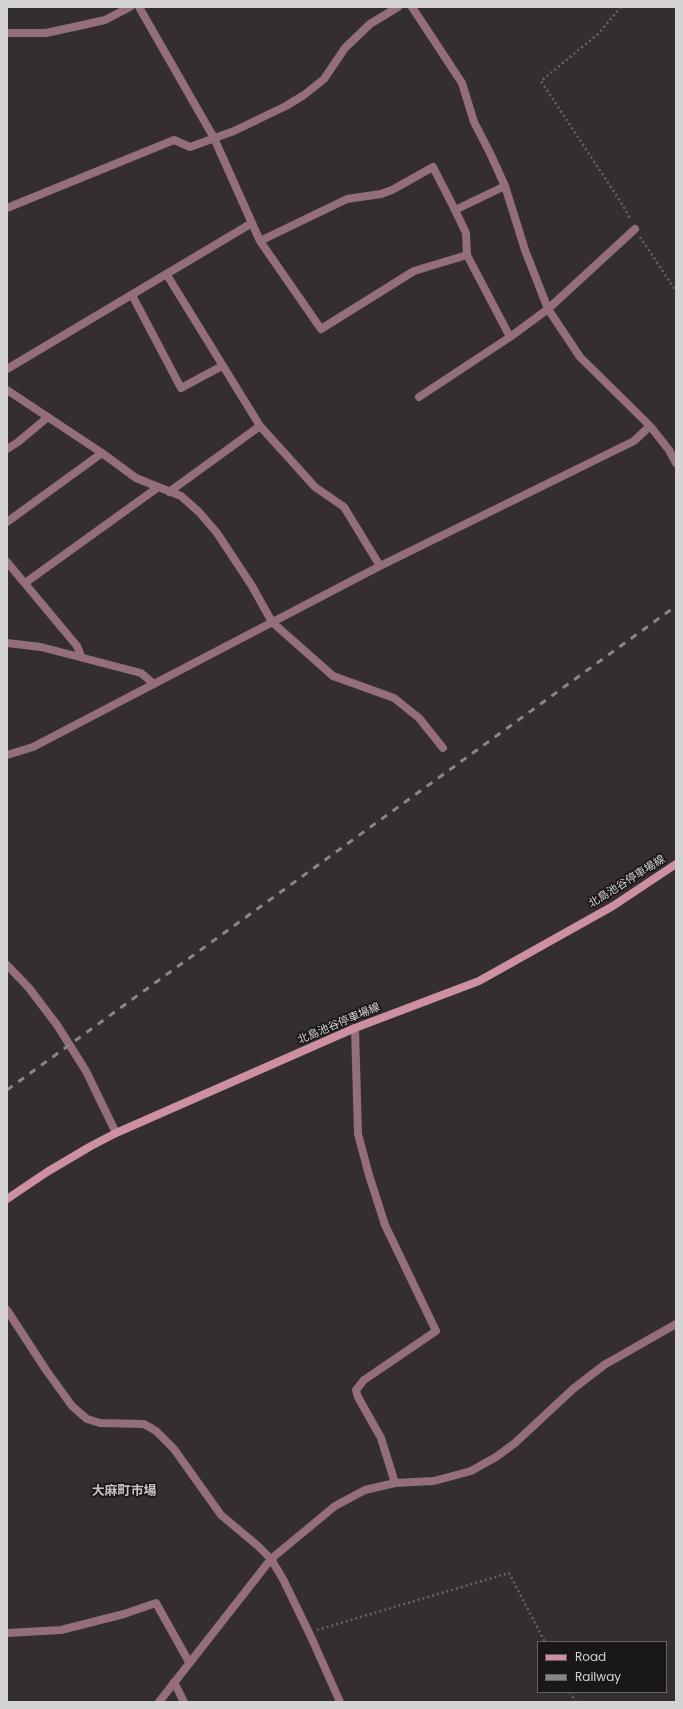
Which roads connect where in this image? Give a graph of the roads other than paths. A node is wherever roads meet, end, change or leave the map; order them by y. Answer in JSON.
{"nodes":[{"id":1,"x":130,"y":7,"type":"edge"},
{"id":2,"x":139,"y":7,"type":"edge"},
{"id":3,"x":398,"y":7,"type":"edge"},
{"id":4,"x":412,"y":7,"type":"edge"},
{"id":5,"x":7,"y":33,"type":"edge"},
{"id":6,"x":214,"y":138,"type":"junction"},
{"id":7,"x":505,"y":186,"type":"junction"},
{"id":8,"x":7,"y":208,"type":"edge"},
{"id":9,"x":455,"y":210,"type":"junction"},
{"id":10,"x":252,"y":223,"type":"junction"},
{"id":11,"x":635,"y":229,"type":"road end"},
{"id":12,"x":260,"y":241,"type":"junction"},
{"id":13,"x":467,"y":255,"type":"junction"},
{"id":14,"x":166,"y":275,"type":"junction"},
{"id":15,"x":132,"y":295,"type":"junction"},
{"id":16,"x":548,"y":309,"type":"junction"},
{"id":17,"x":510,"y":337,"type":"junction"},
{"id":18,"x":222,"y":366,"type":"junction"},
{"id":19,"x":7,"y":369,"type":"edge"},
{"id":20,"x":7,"y":390,"type":"edge"},
{"id":21,"x":419,"y":397,"type":"dead end"},
{"id":22,"x":48,"y":417,"type":"junction"},
{"id":23,"x":260,"y":426,"type":"junction"},
{"id":24,"x":650,"y":426,"type":"junction"},
{"id":25,"x":7,"y":449,"type":"edge"},
{"id":26,"x":102,"y":453,"type":"junction"},
{"id":27,"x":676,"y":463,"type":"edge"},
{"id":28,"x":157,"y":488,"type":"junction"},
{"id":29,"x":169,"y":492,"type":"junction"},
{"id":30,"x":7,"y":522,"type":"edge"},
{"id":31,"x":7,"y":562,"type":"edge"},
{"id":32,"x":380,"y":566,"type":"junction"},
{"id":33,"x":25,"y":583,"type":"junction"},
{"id":34,"x":272,"y":622,"type":"junction"},
{"id":35,"x":7,"y":642,"type":"edge"},
{"id":36,"x":81,"y":656,"type":"junction"},
{"id":37,"x":154,"y":684,"type":"junction"},
{"id":38,"x":443,"y":748,"type":"dead end"},
{"id":39,"x":7,"y":755,"type":"edge"},
{"id":40,"x":676,"y":864,"type":"edge"},
{"id":41,"x":7,"y":965,"type":"edge"},
{"id":42,"x":355,"y":1028,"type":"junction"},
{"id":43,"x":116,"y":1133,"type":"junction"},
{"id":44,"x":7,"y":1199,"type":"edge"},
{"id":45,"x":7,"y":1310,"type":"edge"},
{"id":46,"x":676,"y":1324,"type":"edge"},
{"id":47,"x":395,"y":1483,"type":"junction"},
{"id":48,"x":271,"y":1559,"type":"junction"},
{"id":49,"x":7,"y":1633,"type":"edge"},
{"id":50,"x":189,"y":1662,"type":"junction"},
{"id":51,"x":174,"y":1682,"type":"junction"},
{"id":52,"x":159,"y":1702,"type":"edge"},
{"id":53,"x":184,"y":1702,"type":"edge"},
{"id":54,"x":340,"y":1702,"type":"edge"}],
"edges":[{"from":1,"to":5,"type":"street"},
{"from":2,"to":6,"type":"street"},
{"from":3,"to":6,"type":"street"},
{"from":4,"to":7,"type":"street"},
{"from":6,"to":8,"type":"street"},
{"from":6,"to":10,"type":"street"},
{"from":7,"to":9,"type":"street"},
{"from":7,"to":16,"type":"street"},
{"from":9,"to":12,"type":"street"},
{"from":9,"to":13,"type":"street"},
{"from":10,"to":12,"type":"street"},
{"from":10,"to":14,"type":"street"},
{"from":11,"to":16,"type":"street"},
{"from":12,"to":13,"type":"street"},
{"from":13,"to":17,"type":"street"},
{"from":14,"to":15,"type":"street"},
{"from":14,"to":18,"type":"street"},
{"from":15,"to":18,"type":"street"},
{"from":15,"to":19,"type":"street"},
{"from":16,"to":17,"type":"street"},
{"from":16,"to":24,"type":"street"},
{"from":17,"to":21,"type":"street"},
{"from":18,"to":23,"type":"street"},
{"from":20,"to":22,"type":"street"},
{"from":22,"to":25,"type":"street"},
{"from":22,"to":26,"type":"street"},
{"from":23,"to":29,"type":"street"},
{"from":23,"to":32,"type":"street"},
{"from":24,"to":27,"type":"street"},
{"from":24,"to":32,"type":"street"},
{"from":26,"to":28,"type":"street"},
{"from":26,"to":30,"type":"street"},
{"from":28,"to":29,"type":"street"},
{"from":28,"to":33,"type":"street"},
{"from":29,"to":34,"type":"street"},
{"from":31,"to":33,"type":"street"},
{"from":32,"to":34,"type":"street"},
{"from":33,"to":36,"type":"street"},
{"from":34,"to":37,"type":"street"},
{"from":34,"to":38,"type":"street"},
{"from":35,"to":36,"type":"street"},
{"from":36,"to":37,"type":"street"},
{"from":37,"to":39,"type":"street"},
{"from":40,"to":42,"type":"main road","name":"北島池谷停車場線"},
{"from":41,"to":43,"type":"street"},
{"from":42,"to":43,"type":"main road","name":"北島池谷停車場線"},
{"from":42,"to":47,"type":"street"},
{"from":43,"to":44,"type":"main road","name":"北島池谷停車場線"},
{"from":45,"to":48,"type":"street"},
{"from":46,"to":47,"type":"street"},
{"from":47,"to":48,"type":"street"},
{"from":48,"to":50,"type":"street"},
{"from":48,"to":54,"type":"street"},
{"from":49,"to":50,"type":"street"},
{"from":50,"to":51,"type":"street"},
{"from":51,"to":52,"type":"street"},
{"from":51,"to":53,"type":"street"}]}
